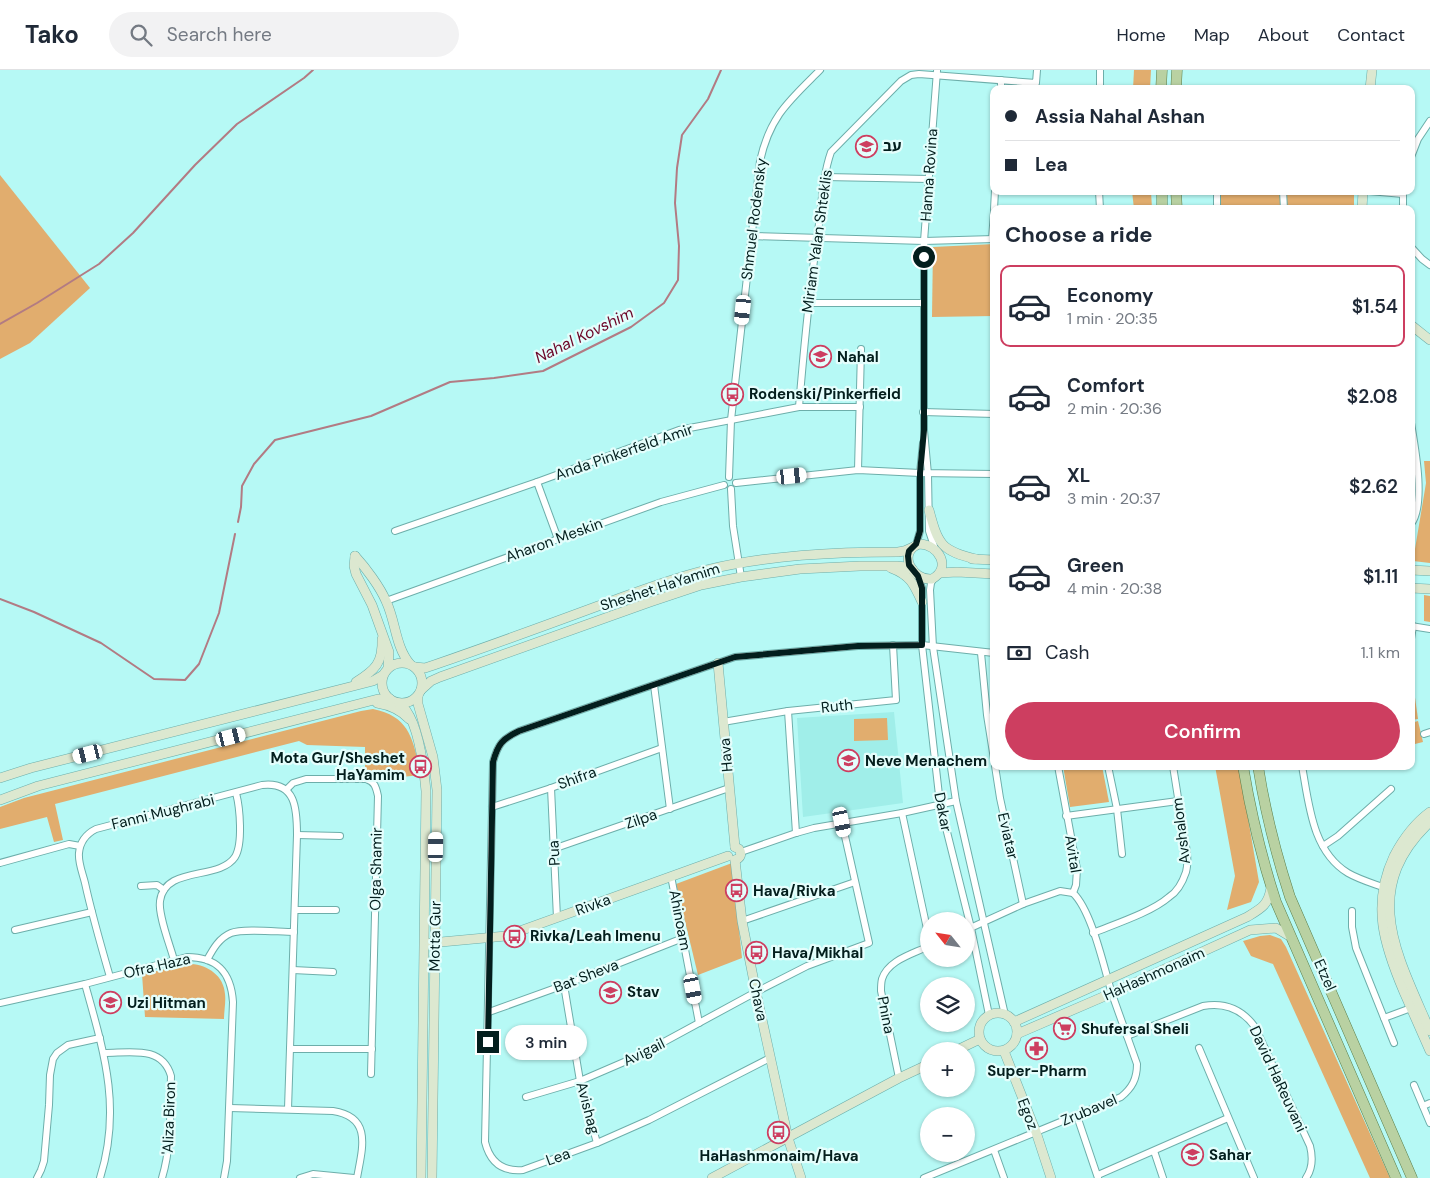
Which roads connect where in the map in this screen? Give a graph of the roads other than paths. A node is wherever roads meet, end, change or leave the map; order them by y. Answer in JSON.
{"nodes":[{"id":1,"x":820,"y":70,"type":"edge"},
{"id":2,"x":1037,"y":70,"type":"edge"},
{"id":3,"x":1100,"y":70,"type":"edge"},
{"id":4,"x":1162,"y":70,"type":"edge"},
{"id":5,"x":1177,"y":70,"type":"edge"},
{"id":6,"x":1371,"y":70,"type":"edge"},
{"id":7,"x":937,"y":72,"type":"edge"},
{"id":8,"x":1002,"y":80,"type":"junction"},
{"id":9,"x":1001,"y":85,"type":"edge"},
{"id":10,"x":1030,"y":85,"type":"edge"},
{"id":11,"x":1036,"y":85,"type":"edge"},
{"id":12,"x":1100,"y":85,"type":"edge"},
{"id":13,"x":1161,"y":85,"type":"edge"},
{"id":14,"x":1176,"y":85,"type":"edge"},
{"id":15,"x":1370,"y":85,"type":"edge"},
{"id":16,"x":1430,"y":121,"type":"edge"},
{"id":17,"x":1415,"y":147,"type":"edge"},
{"id":18,"x":825,"y":176,"type":"junction"},
{"id":19,"x":929,"y":179,"type":"junction"},
{"id":20,"x":751,"y":236,"type":"junction"},
{"id":21,"x":816,"y":238,"type":"junction"},
{"id":22,"x":990,"y":239,"type":"edge"},
{"id":23,"x":924,"y":241,"type":"junction"},
{"id":24,"x":1415,"y":251,"type":"edge"},
{"id":25,"x":1430,"y":266,"type":"edge"},
{"id":26,"x":808,"y":303,"type":"junction"},
{"id":27,"x":924,"y":303,"type":"junction"},
{"id":28,"x":1415,"y":331,"type":"edge"},
{"id":29,"x":1430,"y":340,"type":"edge"},
{"id":30,"x":861,"y":349,"type":"dead end"},
{"id":31,"x":799,"y":407,"type":"junction"},
{"id":32,"x":860,"y":407,"type":"junction"},
{"id":33,"x":923,"y":412,"type":"junction"},
{"id":34,"x":990,"y":414,"type":"edge"},
{"id":35,"x":731,"y":420,"type":"junction"},
{"id":36,"x":924,"y":430,"type":"junction"},
{"id":37,"x":1415,"y":458,"type":"edge"},
{"id":38,"x":858,"y":470,"type":"junction"},
{"id":39,"x":920,"y":473,"type":"junction"},
{"id":40,"x":928,"y":474,"type":"junction"},
{"id":41,"x":990,"y":474,"type":"edge"},
{"id":42,"x":729,"y":477,"type":"junction"},
{"id":43,"x":537,"y":482,"type":"junction"},
{"id":44,"x":736,"y":483,"type":"junction"},
{"id":45,"x":724,"y":485,"type":"junction"},
{"id":46,"x":731,"y":489,"type":"junction"},
{"id":47,"x":929,"y":510,"type":"junction"},
{"id":48,"x":1415,"y":517,"type":"edge"},
{"id":49,"x":395,"y":531,"type":"dead end"},
{"id":50,"x":558,"y":539,"type":"junction"},
{"id":51,"x":914,"y":546,"type":"junction"},
{"id":52,"x":937,"y":552,"type":"junction"},
{"id":53,"x":976,"y":560,"type":"junction"},
{"id":54,"x":990,"y":560,"type":"edge"},
{"id":55,"x":739,"y":563,"type":"junction"},
{"id":56,"x":886,"y":566,"type":"junction"},
{"id":57,"x":1415,"y":570,"type":"edge"},
{"id":58,"x":1430,"y":571,"type":"edge"},
{"id":59,"x":915,"y":573,"type":"junction"},
{"id":60,"x":990,"y":574,"type":"edge"},
{"id":61,"x":937,"y":576,"type":"junction"},
{"id":62,"x":741,"y":577,"type":"junction"},
{"id":63,"x":1415,"y":588,"type":"edge"},
{"id":64,"x":1430,"y":589,"type":"edge"},
{"id":65,"x":386,"y":601,"type":"junction"},
{"id":66,"x":922,"y":602,"type":"junction"},
{"id":67,"x":1415,"y":626,"type":"edge"},
{"id":68,"x":381,"y":629,"type":"junction"},
{"id":69,"x":1430,"y":629,"type":"edge"},
{"id":70,"x":893,"y":645,"type":"junction"},
{"id":71,"x":922,"y":645,"type":"junction"},
{"id":72,"x":933,"y":647,"type":"junction"},
{"id":73,"x":981,"y":653,"type":"junction"},
{"id":74,"x":990,"y":653,"type":"edge"},
{"id":75,"x":718,"y":663,"type":"junction"},
{"id":76,"x":412,"y":665,"type":"junction"},
{"id":77,"x":386,"y":672,"type":"junction"},
{"id":78,"x":654,"y":685,"type":"junction"},
{"id":79,"x":349,"y":687,"type":"junction"},
{"id":80,"x":419,"y":693,"type":"junction"},
{"id":81,"x":390,"y":699,"type":"junction"},
{"id":82,"x":369,"y":702,"type":"junction"},
{"id":83,"x":400,"y":703,"type":"junction"},
{"id":84,"x":788,"y":711,"type":"junction"},
{"id":85,"x":990,"y":715,"type":"edge"},
{"id":86,"x":723,"y":722,"type":"junction"},
{"id":87,"x":412,"y":724,"type":"junction"},
{"id":88,"x":662,"y":748,"type":"junction"},
{"id":89,"x":996,"y":770,"type":"edge"},
{"id":90,"x":1059,"y":770,"type":"edge"},
{"id":91,"x":1109,"y":770,"type":"edge"},
{"id":92,"x":1174,"y":770,"type":"edge"},
{"id":93,"x":1245,"y":770,"type":"edge"},
{"id":94,"x":1259,"y":770,"type":"edge"},
{"id":95,"x":1303,"y":770,"type":"edge"},
{"id":96,"x":0,"y":778,"type":"edge"},
{"id":97,"x":551,"y":788,"type":"junction"},
{"id":98,"x":729,"y":788,"type":"junction"},
{"id":99,"x":1391,"y":788,"type":"dead end"},
{"id":100,"x":286,"y":790,"type":"junction"},
{"id":101,"x":236,"y":793,"type":"junction"},
{"id":102,"x":0,"y":800,"type":"edge"},
{"id":103,"x":956,"y":801,"type":"junction"},
{"id":104,"x":1178,"y":801,"type":"junction"},
{"id":105,"x":940,"y":804,"type":"junction"},
{"id":106,"x":492,"y":807,"type":"junction"},
{"id":107,"x":670,"y":809,"type":"junction"},
{"id":108,"x":1117,"y":809,"type":"junction"},
{"id":109,"x":902,"y":812,"type":"junction"},
{"id":110,"x":1430,"y":812,"type":"edge"},
{"id":111,"x":1066,"y":816,"type":"junction"},
{"id":112,"x":842,"y":822,"type":"junction"},
{"id":113,"x":1430,"y":822,"type":"edge"},
{"id":114,"x":796,"y":832,"type":"junction"},
{"id":115,"x":297,"y":834,"type":"junction"},
{"id":116,"x":340,"y":836,"type":"dead end"},
{"id":117,"x":80,"y":846,"type":"junction"},
{"id":118,"x":1323,"y":846,"type":"junction"},
{"id":119,"x":738,"y":849,"type":"junction"},
{"id":120,"x":554,"y":850,"type":"junction"},
{"id":121,"x":1122,"y":854,"type":"dead end"},
{"id":122,"x":732,"y":858,"type":"junction"},
{"id":123,"x":0,"y":863,"type":"edge"},
{"id":124,"x":671,"y":876,"type":"junction"},
{"id":125,"x":855,"y":882,"type":"junction"},
{"id":126,"x":141,"y":886,"type":"dead end"},
{"id":127,"x":1271,"y":887,"type":"junction"},
{"id":128,"x":1388,"y":889,"type":"junction"},
{"id":129,"x":164,"y":890,"type":"junction"},
{"id":130,"x":1073,"y":893,"type":"junction"},
{"id":131,"x":1023,"y":904,"type":"junction"},
{"id":132,"x":295,"y":910,"type":"junction"},
{"id":133,"x":336,"y":910,"type":"dead end"},
{"id":134,"x":1352,"y":911,"type":"dead end"},
{"id":135,"x":92,"y":912,"type":"junction"},
{"id":136,"x":923,"y":912,"type":"edge"},
{"id":137,"x":964,"y":912,"type":"edge"},
{"id":138,"x":557,"y":918,"type":"junction"},
{"id":139,"x":742,"y":921,"type":"junction"},
{"id":140,"x":984,"y":922,"type":"junction"},
{"id":141,"x":975,"y":926,"type":"edge"},
{"id":142,"x":15,"y":930,"type":"dead end"},
{"id":143,"x":294,"y":932,"type":"junction"},
{"id":144,"x":1094,"y":933,"type":"junction"},
{"id":145,"x":1291,"y":937,"type":"junction"},
{"id":146,"x":489,"y":938,"type":"junction"},
{"id":147,"x":683,"y":938,"type":"junction"},
{"id":148,"x":425,"y":943,"type":"junction"},
{"id":149,"x":435,"y":943,"type":"junction"},
{"id":150,"x":920,"y":950,"type":"edge"},
{"id":151,"x":975,"y":958,"type":"edge"},
{"id":152,"x":174,"y":960,"type":"junction"},
{"id":153,"x":207,"y":960,"type":"junction"},
{"id":154,"x":293,"y":970,"type":"junction"},
{"id":155,"x":333,"y":972,"type":"dead end"},
{"id":156,"x":110,"y":977,"type":"junction"},
{"id":157,"x":1108,"y":980,"type":"junction"},
{"id":158,"x":85,"y":984,"type":"junction"},
{"id":159,"x":564,"y":985,"type":"junction"},
{"id":160,"x":756,"y":992,"type":"junction"},
{"id":161,"x":1112,"y":993,"type":"junction"},
{"id":162,"x":0,"y":1003,"type":"edge"},
{"id":163,"x":1411,"y":1008,"type":"junction"},
{"id":164,"x":489,"y":1012,"type":"junction"},
{"id":165,"x":1005,"y":1015,"type":"junction"},
{"id":166,"x":989,"y":1016,"type":"junction"},
{"id":167,"x":1384,"y":1018,"type":"junction"},
{"id":168,"x":1014,"y":1022,"type":"junction"},
{"id":169,"x":699,"y":1023,"type":"junction"},
{"id":170,"x":1430,"y":1030,"type":"edge"},
{"id":171,"x":1017,"y":1034,"type":"junction"},
{"id":172,"x":1127,"y":1036,"type":"junction"},
{"id":173,"x":100,"y":1038,"type":"junction"},
{"id":174,"x":980,"y":1039,"type":"junction"},
{"id":175,"x":974,"y":1042,"type":"edge"},
{"id":176,"x":1394,"y":1043,"type":"dead end"},
{"id":177,"x":1199,"y":1048,"type":"dead end"},
{"id":178,"x":290,"y":1049,"type":"junction"},
{"id":179,"x":372,"y":1049,"type":"junction"},
{"id":180,"x":1004,"y":1051,"type":"junction"},
{"id":181,"x":1430,"y":1051,"type":"edge"},
{"id":182,"x":104,"y":1053,"type":"junction"},
{"id":183,"x":770,"y":1058,"type":"junction"},
{"id":184,"x":920,"y":1068,"type":"edge"},
{"id":185,"x":371,"y":1074,"type":"dead end"},
{"id":186,"x":899,"y":1078,"type":"junction"},
{"id":187,"x":580,"y":1081,"type":"junction"},
{"id":188,"x":1414,"y":1085,"type":"dead end"},
{"id":189,"x":526,"y":1097,"type":"dead end"},
{"id":190,"x":1430,"y":1103,"type":"edge"},
{"id":191,"x":1423,"y":1106,"type":"junction"},
{"id":192,"x":230,"y":1108,"type":"junction"},
{"id":193,"x":288,"y":1109,"type":"junction"},
{"id":194,"x":1077,"y":1116,"type":"junction"},
{"id":195,"x":1228,"y":1118,"type":"junction"},
{"id":196,"x":1430,"y":1124,"type":"edge"},
{"id":197,"x":1036,"y":1132,"type":"junction"},
{"id":198,"x":788,"y":1138,"type":"junction"},
{"id":199,"x":597,"y":1143,"type":"junction"},
{"id":200,"x":994,"y":1150,"type":"junction"},
{"id":201,"x":1154,"y":1151,"type":"junction"},
{"id":202,"x":1098,"y":1177,"type":"edge"},
{"id":203,"x":36,"y":1178,"type":"edge"},
{"id":204,"x":100,"y":1178,"type":"edge"},
{"id":205,"x":162,"y":1178,"type":"edge"},
{"id":206,"x":224,"y":1178,"type":"edge"},
{"id":207,"x":300,"y":1178,"type":"edge"},
{"id":208,"x":355,"y":1178,"type":"edge"},
{"id":209,"x":421,"y":1178,"type":"edge"},
{"id":210,"x":432,"y":1178,"type":"edge"},
{"id":211,"x":712,"y":1178,"type":"edge"},
{"id":212,"x":801,"y":1178,"type":"edge"},
{"id":213,"x":924,"y":1178,"type":"edge"},
{"id":214,"x":1004,"y":1178,"type":"edge"},
{"id":215,"x":1051,"y":1178,"type":"edge"},
{"id":216,"x":1163,"y":1178,"type":"edge"},
{"id":217,"x":1254,"y":1178,"type":"edge"},
{"id":218,"x":1306,"y":1178,"type":"edge"},
{"id":219,"x":1396,"y":1178,"type":"edge"},
{"id":220,"x":1412,"y":1178,"type":"edge"}],
"edges":[{"from":1,"to":20,"type":"street","name":"Shmuel Rodensky"},
{"from":2,"to":11,"type":"street"},
{"from":3,"to":12,"type":"street"},
{"from":4,"to":13,"type":"main road"},
{"from":5,"to":14,"type":"main road"},
{"from":6,"to":15,"type":"street"},
{"from":7,"to":8,"type":"street","name":"Miriam Yalan Shteklis"},
{"from":7,"to":18,"type":"street","name":"Miriam Yalan Shteklis"},
{"from":7,"to":19,"type":"street","name":"Hanna Rovina"},
{"from":8,"to":9,"type":"street"},
{"from":8,"to":10,"type":"street","name":"Miriam Yalan Shteklis"},
{"from":16,"to":17,"type":"street"},
{"from":18,"to":19,"type":"street"},
{"from":18,"to":21,"type":"street","name":"Miriam Yalan Shteklis"},
{"from":19,"to":23,"type":"street","name":"Hanna Rovina"},
{"from":20,"to":21,"type":"street"},
{"from":20,"to":35,"type":"street","name":"Shmuel Rodensky"},
{"from":21,"to":23,"type":"street"},
{"from":21,"to":26,"type":"street","name":"Miriam Yalan Shteklis"},
{"from":22,"to":23,"type":"street"},
{"from":23,"to":27,"type":"street","name":"Hanna Rovina"},
{"from":24,"to":25,"type":"street"},
{"from":26,"to":27,"type":"street"},
{"from":26,"to":31,"type":"street","name":"Miriam Yalan Shteklis"},
{"from":27,"to":33,"type":"street","name":"Hanna Rovina"},
{"from":28,"to":29,"type":"street"},
{"from":30,"to":32,"type":"street"},
{"from":31,"to":32,"type":"street","name":"Anda Pinkerfeld Amir"},
{"from":31,"to":35,"type":"street","name":"Anda Pinkerfeld Amir"},
{"from":32,"to":38,"type":"street"},
{"from":33,"to":34,"type":"street"},
{"from":33,"to":36,"type":"street","name":"Hanna Rovina"},
{"from":35,"to":42,"type":"street","name":"Shmuel Rodensky"},
{"from":35,"to":43,"type":"street","name":"Anda Pinkerfeld Amir"},
{"from":36,"to":39,"type":"street","name":"Hanna Rovina"},
{"from":36,"to":40,"type":"street","name":"Hanna Rovina"},
{"from":37,"to":48,"type":"street"},
{"from":38,"to":39,"type":"street"},
{"from":38,"to":44,"type":"street"},
{"from":39,"to":40,"type":"street"},
{"from":39,"to":51,"type":"street","name":"Hanna Rovina"},
{"from":40,"to":41,"type":"street"},
{"from":40,"to":47,"type":"street","name":"Hanna Rovina"},
{"from":42,"to":44,"type":"street"},
{"from":42,"to":45,"type":"street"},
{"from":43,"to":49,"type":"street","name":"Anda Pinkerfeld Amir"},
{"from":43,"to":50,"type":"street","name":"Anda Pinkerfeld Amir"},
{"from":44,"to":46,"type":"street"},
{"from":45,"to":46,"type":"street"},
{"from":45,"to":50,"type":"street","name":"Aharon Meskin"},
{"from":46,"to":55,"type":"street"},
{"from":47,"to":52,"type":"street","name":"Hanna Rovina"},
{"from":47,"to":53,"type":"street"},
{"from":50,"to":65,"type":"street","name":"Aharon Meskin"},
{"from":51,"to":52,"type":"street"},
{"from":51,"to":55,"type":"street","name":"Sheshet HaYamim"},
{"from":51,"to":59,"type":"street"},
{"from":52,"to":53,"type":"street"},
{"from":52,"to":61,"type":"street"},
{"from":53,"to":54,"type":"street"},
{"from":55,"to":62,"type":"street"},
{"from":55,"to":76,"type":"street","name":"Sheshet HaYamim"},
{"from":56,"to":59,"type":"street","name":"Sheshet HaYamim"},
{"from":56,"to":62,"type":"street","name":"Sheshet HaYamim"},
{"from":56,"to":66,"type":"street"},
{"from":57,"to":58,"type":"street"},
{"from":59,"to":61,"type":"street"},
{"from":59,"to":66,"type":"street","name":"Dakar"},
{"from":60,"to":61,"type":"street"},
{"from":61,"to":72,"type":"street","name":"Dakar"},
{"from":62,"to":80,"type":"street","name":"Sheshet HaYamim"},
{"from":63,"to":64,"type":"street"},
{"from":65,"to":68,"type":"street"},
{"from":65,"to":76,"type":"street"},
{"from":66,"to":71,"type":"street","name":"Dakar"},
{"from":67,"to":69,"type":"street"},
{"from":68,"to":77,"type":"street"},
{"from":68,"to":79,"type":"street"},
{"from":70,"to":71,"type":"street","name":"Lea"},
{"from":70,"to":75,"type":"street","name":"Lea"},
{"from":70,"to":84,"type":"street","name":"Ruth"},
{"from":71,"to":72,"type":"street"},
{"from":71,"to":105,"type":"street","name":"Dakar"},
{"from":72,"to":73,"type":"street"},
{"from":72,"to":103,"type":"street","name":"Dakar"},
{"from":73,"to":74,"type":"street"},
{"from":73,"to":85,"type":"street"},
{"from":75,"to":78,"type":"street","name":"Lea"},
{"from":75,"to":86,"type":"street","name":"Hava"},
{"from":76,"to":77,"type":"street"},
{"from":76,"to":80,"type":"street"},
{"from":77,"to":79,"type":"street"},
{"from":77,"to":81,"type":"street"},
{"from":78,"to":88,"type":"street"},
{"from":78,"to":106,"type":"street","name":"Lea"},
{"from":79,"to":96,"type":"street"},
{"from":80,"to":83,"type":"street"},
{"from":80,"to":149,"type":"street","name":"Motta Gur"},
{"from":81,"to":82,"type":"street"},
{"from":81,"to":83,"type":"street"},
{"from":82,"to":87,"type":"street"},
{"from":82,"to":102,"type":"street"},
{"from":83,"to":87,"type":"street","name":"Motta Gur"},
{"from":84,"to":86,"type":"street","name":"Ruth"},
{"from":84,"to":114,"type":"street"},
{"from":86,"to":98,"type":"street","name":"Hava"},
{"from":87,"to":148,"type":"street","name":"Motta Gur"},
{"from":88,"to":97,"type":"street","name":"Shifra"},
{"from":88,"to":107,"type":"street"},
{"from":89,"to":131,"type":"street","name":"Eviatar"},
{"from":90,"to":111,"type":"street","name":"Avital"},
{"from":91,"to":108,"type":"street"},
{"from":92,"to":104,"type":"street","name":"Avshalom"},
{"from":93,"to":127,"type":"main road","name":"Etzel"},
{"from":94,"to":220,"type":"main road","name":"Etzel"},
{"from":95,"to":118,"type":"street"},
{"from":97,"to":106,"type":"street","name":"Shifra"},
{"from":97,"to":120,"type":"street","name":"Pua"},
{"from":98,"to":107,"type":"street","name":"Zilpa"},
{"from":98,"to":119,"type":"street","name":"Hava"},
{"from":99,"to":118,"type":"street"},
{"from":100,"to":101,"type":"street","name":"Fanni Mughrabi"},
{"from":100,"to":115,"type":"street"},
{"from":100,"to":179,"type":"street","name":"Olga Shamir"},
{"from":101,"to":117,"type":"street","name":"Fanni Mughrabi"},
{"from":101,"to":129,"type":"street"},
{"from":103,"to":105,"type":"street"},
{"from":103,"to":140,"type":"street","name":"Dakar"},
{"from":104,"to":108,"type":"street"},
{"from":104,"to":144,"type":"street","name":"Avshalom"},
{"from":105,"to":109,"type":"street"},
{"from":105,"to":137,"type":"street","name":"Dakar"},
{"from":106,"to":146,"type":"street","name":"Lea"},
{"from":107,"to":120,"type":"street","name":"Zilpa"},
{"from":108,"to":111,"type":"street"},
{"from":108,"to":121,"type":"street"},
{"from":109,"to":112,"type":"street"},
{"from":109,"to":136,"type":"street"},
{"from":110,"to":128,"type":"street"},
{"from":111,"to":130,"type":"street","name":"Avital"},
{"from":112,"to":114,"type":"street"},
{"from":112,"to":125,"type":"street"},
{"from":113,"to":128,"type":"street"},
{"from":114,"to":119,"type":"street"},
{"from":115,"to":116,"type":"street"},
{"from":115,"to":132,"type":"street"},
{"from":117,"to":123,"type":"street"},
{"from":117,"to":135,"type":"street"},
{"from":118,"to":128,"type":"street"},
{"from":119,"to":122,"type":"street"},
{"from":120,"to":138,"type":"street","name":"Pua"},
{"from":122,"to":124,"type":"street","name":"Rivka"},
{"from":122,"to":139,"type":"street","name":"Chava"},
{"from":124,"to":138,"type":"street","name":"Rivka"},
{"from":124,"to":147,"type":"street","name":"Ahinoam"},
{"from":125,"to":139,"type":"street"},
{"from":125,"to":160,"type":"street","name":"Avigail"},
{"from":126,"to":129,"type":"street"},
{"from":127,"to":145,"type":"main road","name":"Etzel"},
{"from":127,"to":157,"type":"street","name":"HaHashmonaim"},
{"from":128,"to":163,"type":"street"},
{"from":128,"to":170,"type":"street"},
{"from":129,"to":152,"type":"street"},
{"from":130,"to":131,"type":"street"},
{"from":130,"to":144,"type":"street","name":"Avital"},
{"from":131,"to":140,"type":"street"},
{"from":132,"to":133,"type":"street"},
{"from":132,"to":143,"type":"street"},
{"from":134,"to":167,"type":"street"},
{"from":135,"to":142,"type":"street"},
{"from":135,"to":156,"type":"street"},
{"from":138,"to":146,"type":"street","name":"Rivka"},
{"from":139,"to":160,"type":"street","name":"Chava"},
{"from":140,"to":141,"type":"street"},
{"from":140,"to":165,"type":"street","name":"Dakar"},
{"from":143,"to":153,"type":"street"},
{"from":143,"to":154,"type":"street"},
{"from":144,"to":157,"type":"street","name":"Avital"},
{"from":145,"to":161,"type":"street","name":"HaHashmonaim"},
{"from":145,"to":219,"type":"main road","name":"Etzel"},
{"from":146,"to":149,"type":"street","name":"Rivka"},
{"from":146,"to":164,"type":"street","name":"Lea"},
{"from":147,"to":159,"type":"street","name":"Bat Sheva"},
{"from":147,"to":169,"type":"street","name":"Ahinoam"},
{"from":148,"to":149,"type":"street","name":"Rivka"},
{"from":148,"to":209,"type":"street","name":"Motta Gur"},
{"from":149,"to":210,"type":"street","name":"Motta Gur"},
{"from":150,"to":186,"type":"street","name":"Pnina"},
{"from":151,"to":166,"type":"street","name":"Dakar"},
{"from":152,"to":153,"type":"street","name":"Ofra Haza"},
{"from":152,"to":156,"type":"street","name":"Ofra Haza"},
{"from":153,"to":192,"type":"street","name":"Ofra Haza"},
{"from":154,"to":155,"type":"street"},
{"from":154,"to":178,"type":"street"},
{"from":156,"to":158,"type":"street","name":"Ofra Haza"},
{"from":157,"to":161,"type":"street","name":"Avital"},
{"from":157,"to":168,"type":"street","name":"HaHashmonaim"},
{"from":158,"to":162,"type":"street","name":"Ofra Haza"},
{"from":158,"to":173,"type":"street"},
{"from":159,"to":164,"type":"street","name":"Bat Sheva"},
{"from":159,"to":187,"type":"street","name":"Avishag"},
{"from":160,"to":169,"type":"street","name":"Avigail"},
{"from":160,"to":183,"type":"street","name":"Chava"},
{"from":161,"to":171,"type":"street","name":"HaHashmonaim"},
{"from":161,"to":172,"type":"street","name":"Zrubavel"},
{"from":163,"to":167,"type":"street"},
{"from":163,"to":181,"type":"street"},
{"from":164,"to":199,"type":"street","name":"Lea"},
{"from":165,"to":166,"type":"street"},
{"from":165,"to":168,"type":"street"},
{"from":166,"to":174,"type":"street"},
{"from":167,"to":176,"type":"street"},
{"from":168,"to":171,"type":"street"},
{"from":169,"to":187,"type":"street","name":"Avigail"},
{"from":171,"to":180,"type":"street"},
{"from":172,"to":194,"type":"street","name":"Zrubavel"},
{"from":172,"to":218,"type":"street","name":"David HaReuvani"},
{"from":173,"to":182,"type":"street"},
{"from":173,"to":203,"type":"street"},
{"from":174,"to":175,"type":"street"},
{"from":174,"to":180,"type":"street"},
{"from":177,"to":195,"type":"street"},
{"from":178,"to":179,"type":"street"},
{"from":178,"to":193,"type":"street"},
{"from":179,"to":185,"type":"street","name":"Olga Shamir"},
{"from":180,"to":197,"type":"street","name":"Egoz"},
{"from":182,"to":204,"type":"street"},
{"from":182,"to":205,"type":"street","name":"'Aliza Biron"},
{"from":183,"to":198,"type":"street","name":"Chava"},
{"from":183,"to":199,"type":"street","name":"Lea"},
{"from":184,"to":186,"type":"street"},
{"from":186,"to":198,"type":"street"},
{"from":187,"to":189,"type":"street","name":"Avigail"},
{"from":187,"to":199,"type":"street","name":"Avishag"},
{"from":188,"to":191,"type":"street"},
{"from":190,"to":191,"type":"street"},
{"from":191,"to":196,"type":"street"},
{"from":192,"to":193,"type":"street"},
{"from":192,"to":206,"type":"street","name":"Ofra Haza"},
{"from":193,"to":208,"type":"street"},
{"from":194,"to":197,"type":"street","name":"Zrubavel"},
{"from":194,"to":202,"type":"street"},
{"from":195,"to":201,"type":"street"},
{"from":195,"to":217,"type":"street"},
{"from":197,"to":200,"type":"street","name":"Zrubavel"},
{"from":197,"to":215,"type":"street","name":"Egoz"},
{"from":198,"to":211,"type":"street"},
{"from":198,"to":212,"type":"street","name":"Chava"},
{"from":200,"to":213,"type":"street","name":"Zrubavel"},
{"from":200,"to":214,"type":"street"},
{"from":201,"to":202,"type":"street"},
{"from":201,"to":216,"type":"street"},
{"from":207,"to":208,"type":"street"}]}
